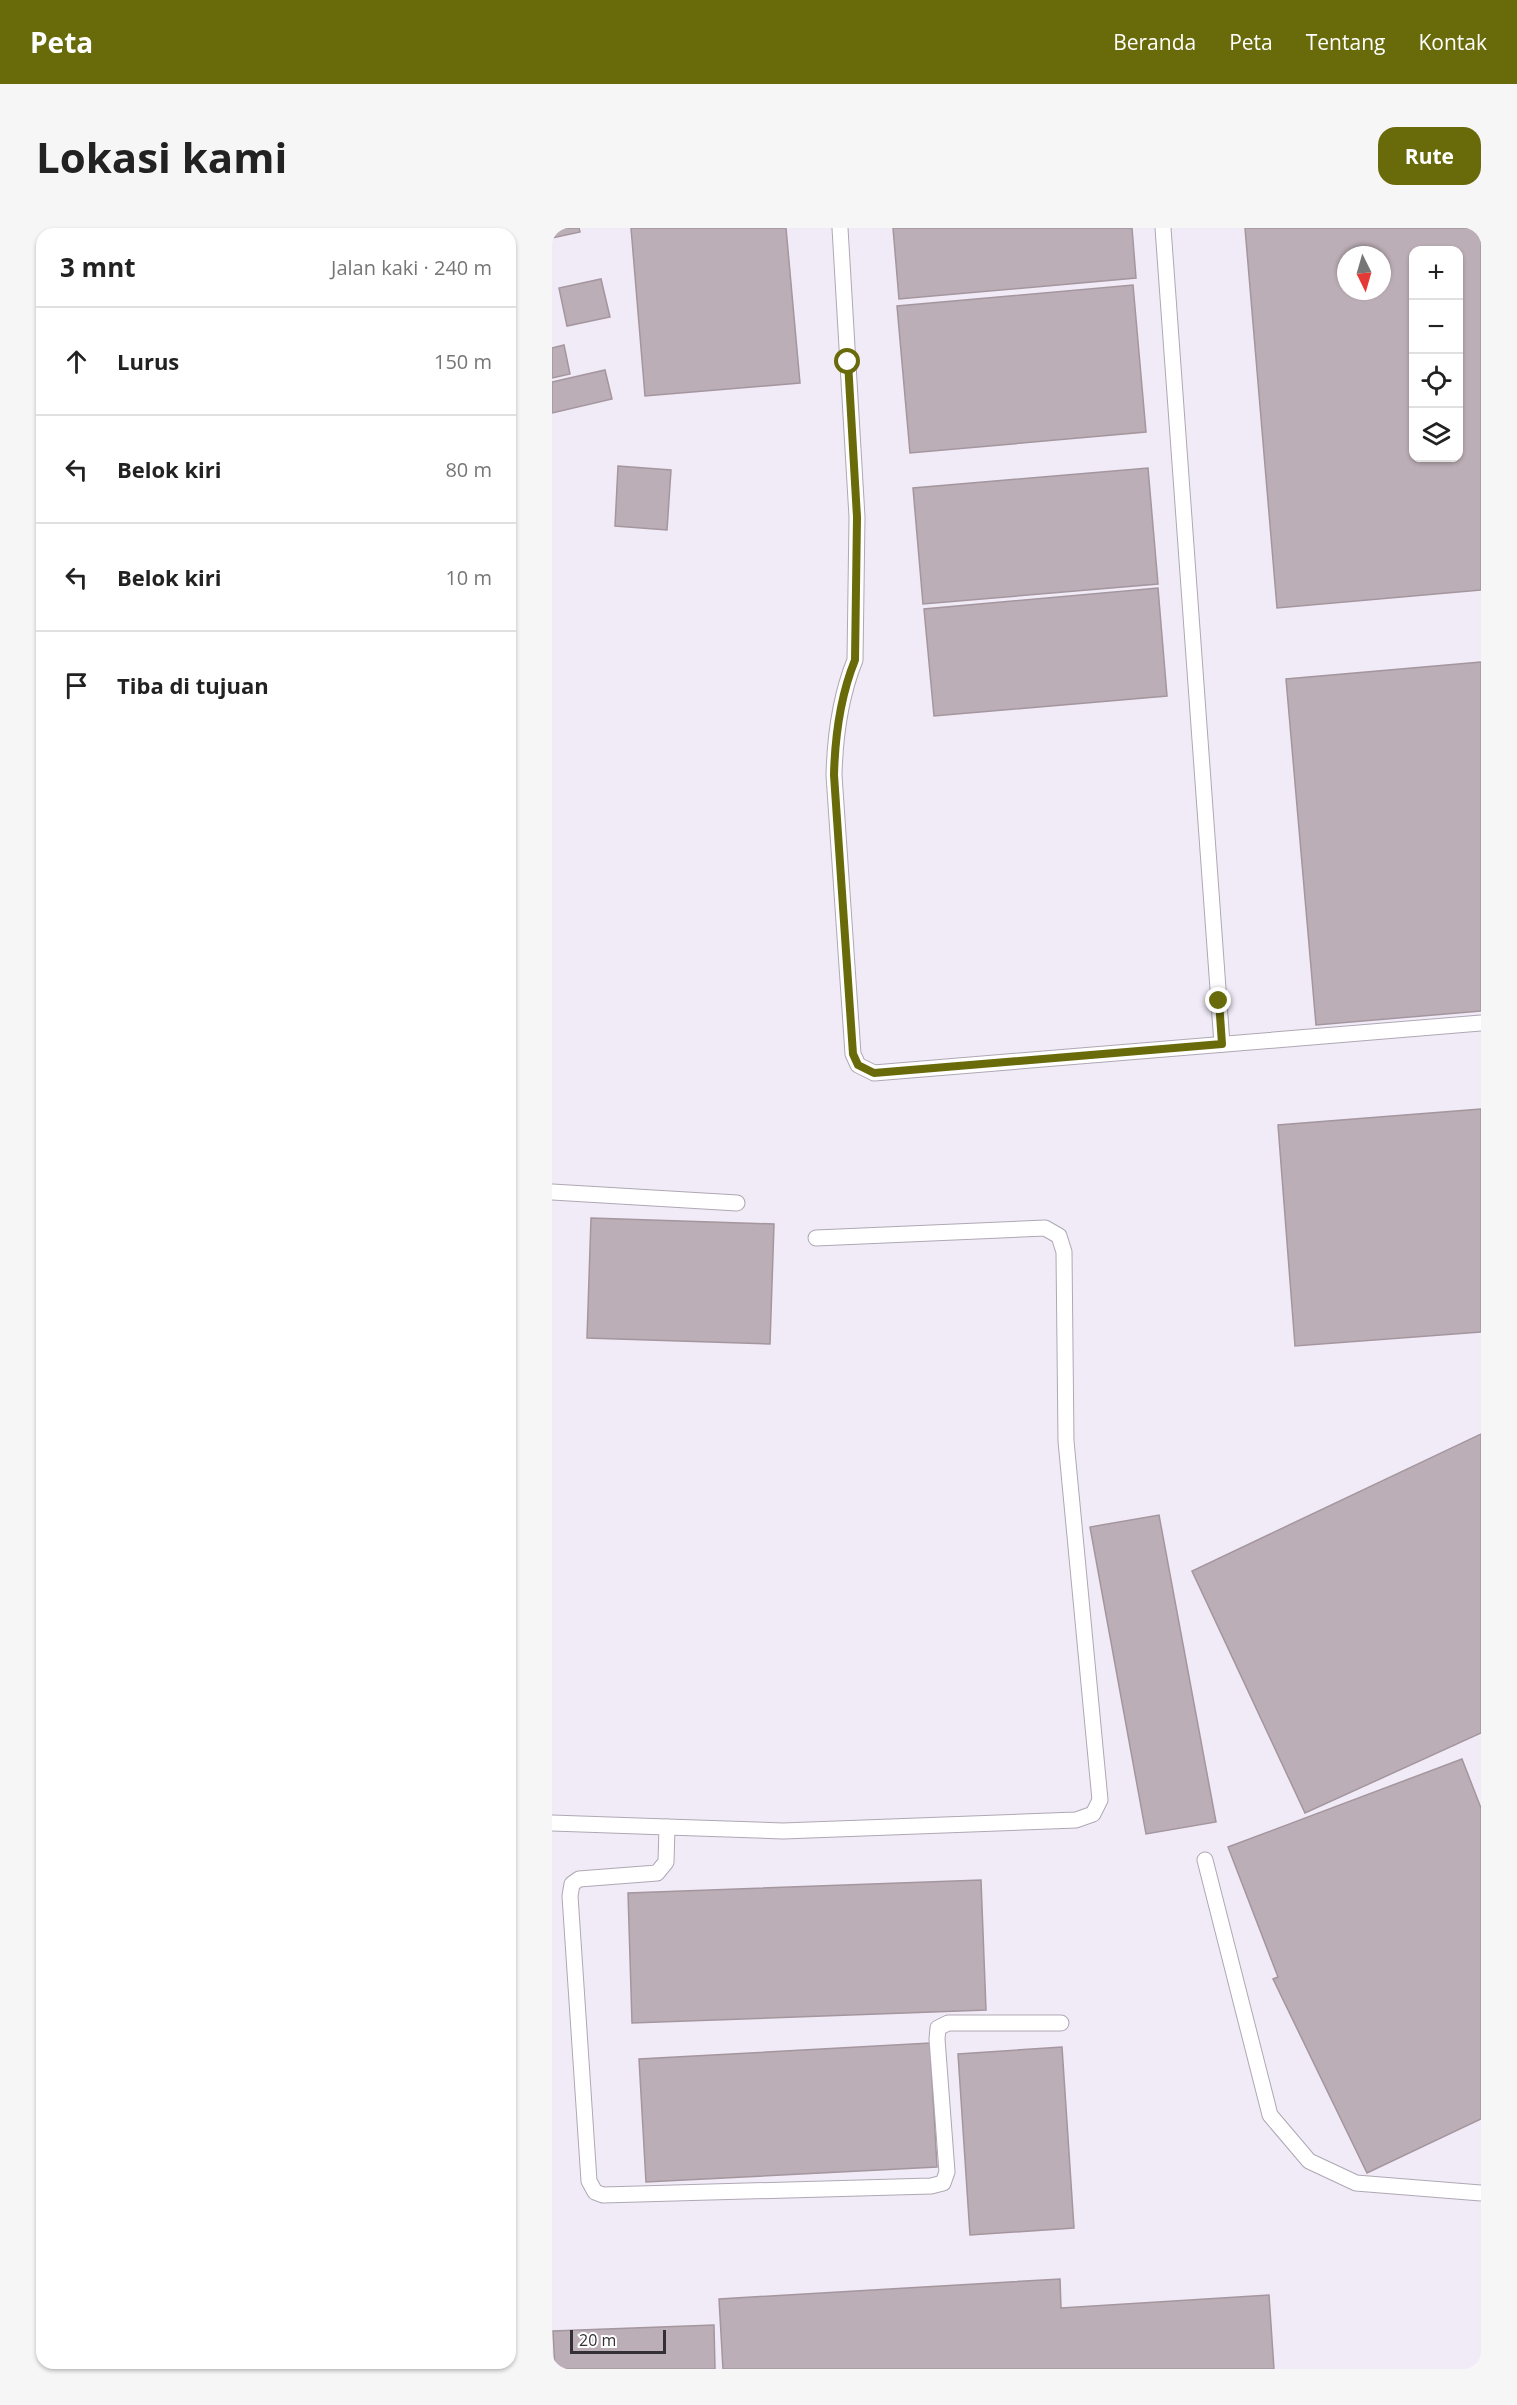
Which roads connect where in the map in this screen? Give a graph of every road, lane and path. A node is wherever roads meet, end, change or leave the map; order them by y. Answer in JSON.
{"nodes":[{"id":1,"x":840,"y":228,"type":"edge"},
{"id":2,"x":1163,"y":228,"type":"edge"},
{"id":3,"x":1481,"y":1023,"type":"edge"},
{"id":4,"x":1222,"y":1044,"type":"junction"},
{"id":5,"x":552,"y":1192,"type":"edge"},
{"id":6,"x":737,"y":1203,"type":"dead end"},
{"id":7,"x":816,"y":1238,"type":"dead end"},
{"id":8,"x":552,"y":1823,"type":"edge"},
{"id":9,"x":667,"y":1827,"type":"junction"},
{"id":10,"x":1205,"y":1860,"type":"dead end"},
{"id":11,"x":1061,"y":2023,"type":"dead end"},
{"id":12,"x":1481,"y":2193,"type":"edge"}],
"edges":[{"from":1,"to":4,"type":"lane"},
{"from":2,"to":4,"type":"lane"},
{"from":3,"to":4,"type":"lane"},
{"from":5,"to":6,"type":"lane"},
{"from":7,"to":9,"type":"lane"},
{"from":8,"to":9,"type":"lane"},
{"from":9,"to":11,"type":"lane"},
{"from":10,"to":12,"type":"lane"}]}
